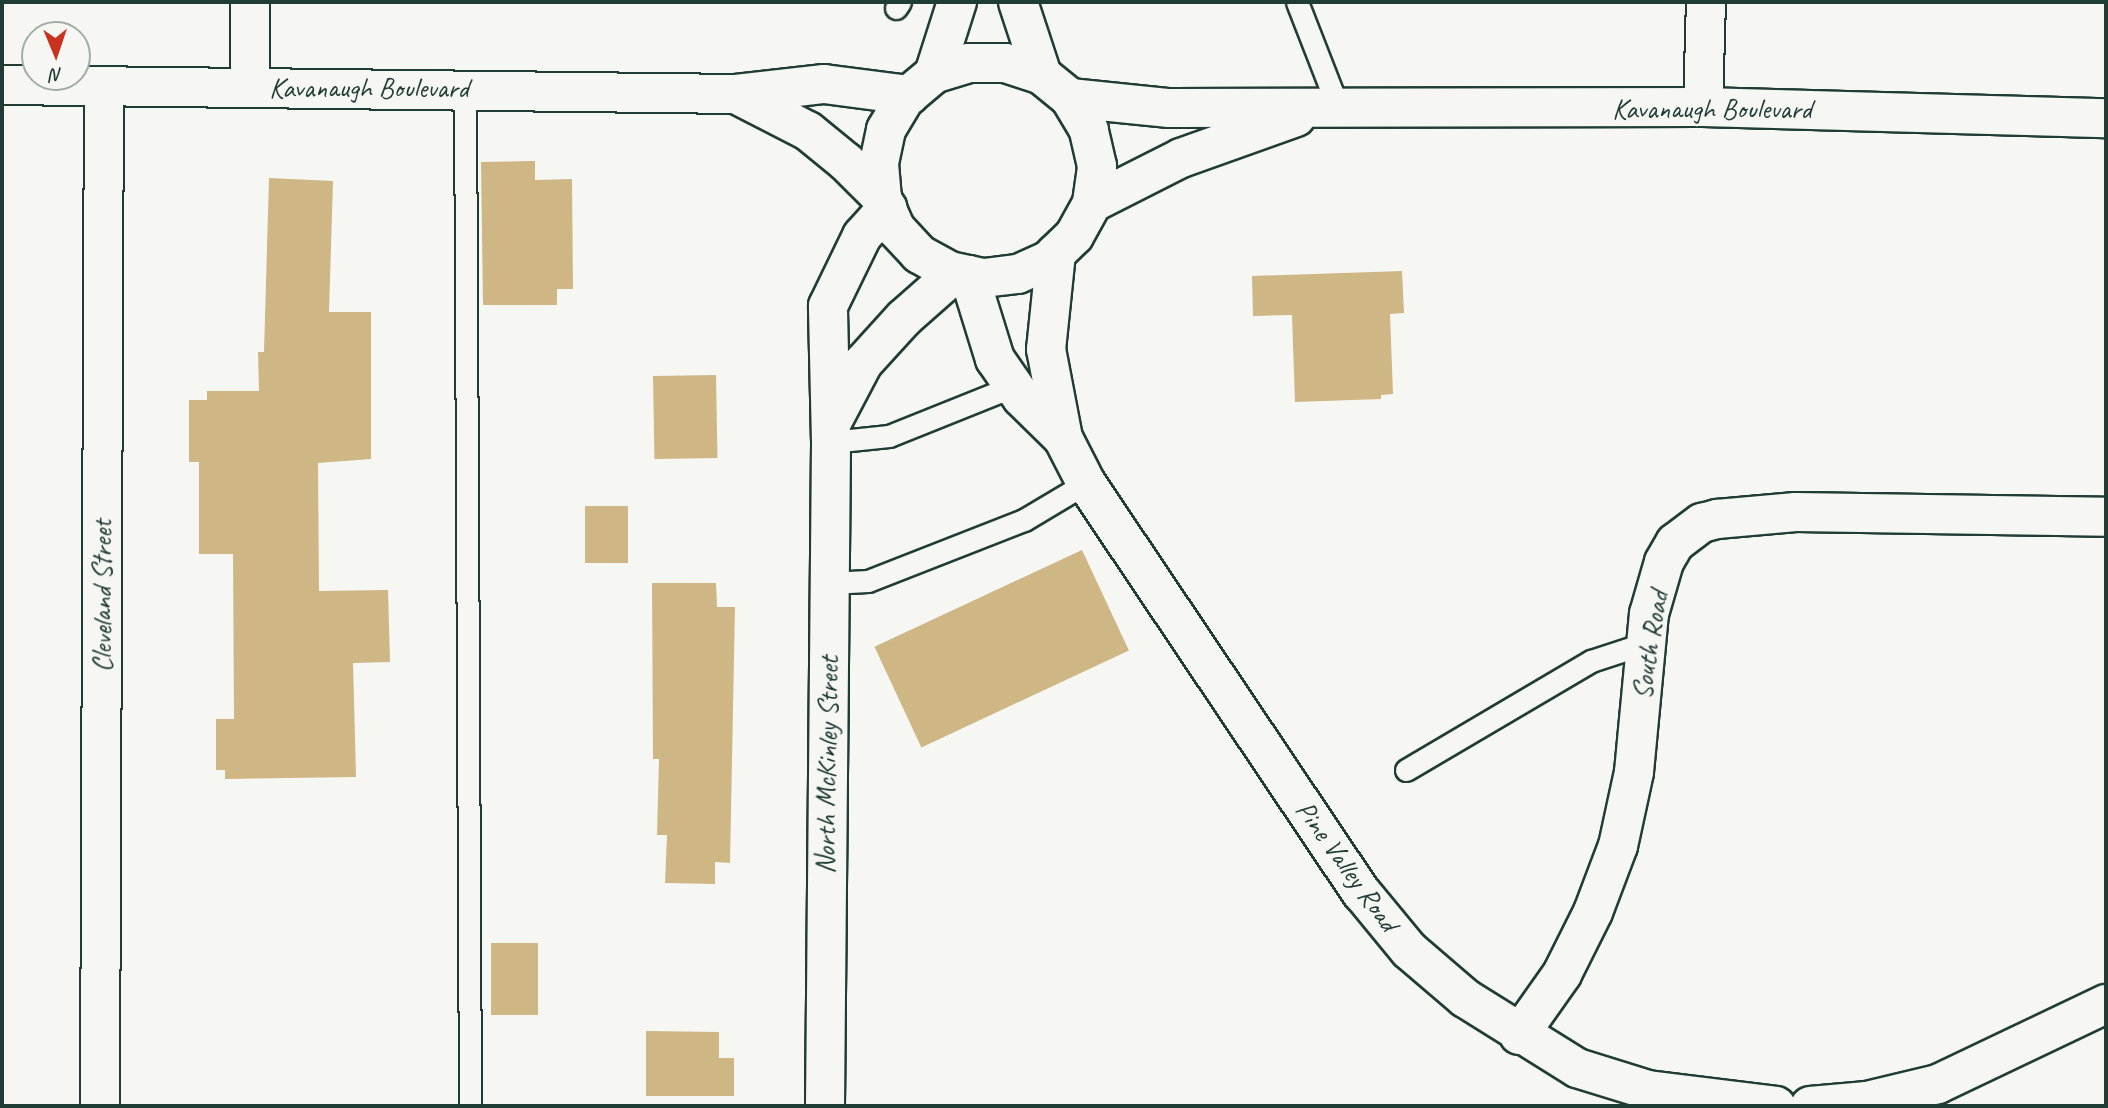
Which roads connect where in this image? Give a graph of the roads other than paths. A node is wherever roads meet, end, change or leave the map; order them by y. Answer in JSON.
{"nodes":[{"id":1,"x":250,"y":2,"type":"edge"},
{"id":2,"x":957,"y":2,"type":"edge"},
{"id":3,"x":1018,"y":2,"type":"edge"},
{"id":4,"x":1297,"y":2,"type":"edge"},
{"id":5,"x":1706,"y":2,"type":"edge"},
{"id":6,"x":2,"y":85,"type":"edge"},
{"id":7,"x":922,"y":85,"type":"junction"},
{"id":8,"x":104,"y":86,"type":"junction"},
{"id":9,"x":1056,"y":86,"type":"junction"},
{"id":10,"x":250,"y":87,"type":"junction"},
{"id":11,"x":465,"y":88,"type":"junction"},
{"id":12,"x":736,"y":94,"type":"junction"},
{"id":13,"x":1703,"y":107,"type":"junction"},
{"id":14,"x":1329,"y":110,"type":"junction"},
{"id":15,"x":2106,"y":118,"type":"edge"},
{"id":16,"x":884,"y":203,"type":"junction"},
{"id":17,"x":1092,"y":203,"type":"junction"},
{"id":18,"x":1056,"y":253,"type":"junction"},
{"id":19,"x":962,"y":274,"type":"junction"},
{"id":20,"x":1014,"y":386,"type":"junction"},
{"id":21,"x":831,"y":433,"type":"junction"},
{"id":22,"x":1063,"y":439,"type":"junction"},
{"id":23,"x":1086,"y":483,"type":"junction"},
{"id":24,"x":2106,"y":517,"type":"edge"},
{"id":25,"x":829,"y":583,"type":"junction"},
{"id":26,"x":1646,"y":643,"type":"junction"},
{"id":27,"x":1406,"y":770,"type":"dead end"},
{"id":28,"x":2106,"y":1004,"type":"edge"},
{"id":29,"x":1519,"y":1035,"type":"junction"},
{"id":30,"x":100,"y":1106,"type":"edge"},
{"id":31,"x":470,"y":1106,"type":"edge"},
{"id":32,"x":825,"y":1106,"type":"edge"},
{"id":33,"x":1776,"y":1106,"type":"edge"},
{"id":34,"x":1810,"y":1106,"type":"edge"}],
"edges":[{"from":1,"to":10,"type":"street"},
{"from":2,"to":7,"type":"street"},
{"from":3,"to":9,"type":"street"},
{"from":4,"to":14,"type":"lane"},
{"from":5,"to":13,"type":"street"},
{"from":6,"to":8,"type":"street","name":"Kavanaugh Boulevard"},
{"from":7,"to":9,"type":"street"},
{"from":7,"to":12,"type":"street","name":"Kavanaugh Boulevard"},
{"from":7,"to":16,"type":"street"},
{"from":8,"to":10,"type":"street","name":"Kavanaugh Boulevard"},
{"from":8,"to":30,"type":"street","name":"Cleveland Street"},
{"from":9,"to":14,"type":"street","name":"Kavanaugh Boulevard"},
{"from":9,"to":17,"type":"street"},
{"from":10,"to":11,"type":"street","name":"Kavanaugh Boulevard"},
{"from":11,"to":12,"type":"street","name":"Kavanaugh Boulevard"},
{"from":11,"to":31,"type":"lane"},
{"from":12,"to":16,"type":"street"},
{"from":13,"to":14,"type":"street","name":"Kavanaugh Boulevard"},
{"from":13,"to":15,"type":"street","name":"Kavanaugh Boulevard"},
{"from":14,"to":17,"type":"street"},
{"from":16,"to":19,"type":"street"},
{"from":16,"to":21,"type":"street","name":"North McKinley Street"},
{"from":17,"to":18,"type":"street"},
{"from":18,"to":19,"type":"street"},
{"from":18,"to":22,"type":"street"},
{"from":19,"to":20,"type":"street"},
{"from":19,"to":21,"type":"street"},
{"from":20,"to":21,"type":"lane"},
{"from":20,"to":22,"type":"street"},
{"from":21,"to":25,"type":"street","name":"North McKinley Street"},
{"from":22,"to":23,"type":"street","name":"Pine Valley Road"},
{"from":23,"to":25,"type":"lane"},
{"from":23,"to":29,"type":"street","name":"Pine Valley Road"},
{"from":24,"to":26,"type":"street","name":"South Road"},
{"from":25,"to":32,"type":"street","name":"North McKinley Street"},
{"from":26,"to":27,"type":"lane"},
{"from":26,"to":29,"type":"street","name":"South Road"},
{"from":28,"to":34,"type":"street"},
{"from":29,"to":33,"type":"street","name":"Pine Valley Road"}]}
